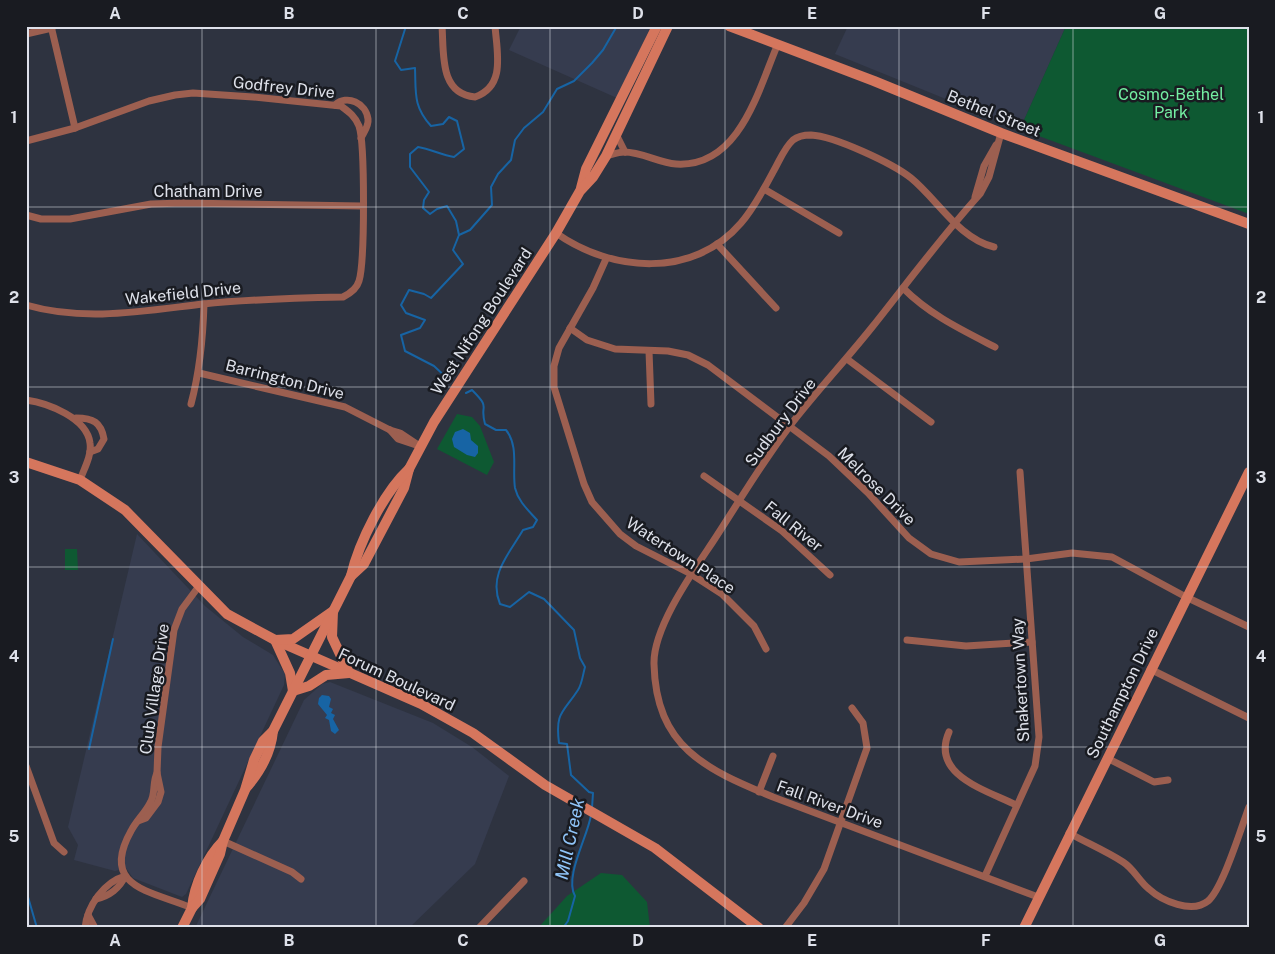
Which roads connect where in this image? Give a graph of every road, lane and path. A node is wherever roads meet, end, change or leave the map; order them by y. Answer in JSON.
{"nodes":[{"id":1,"x":442,"y":26,"type":"edge"},
{"id":2,"x":495,"y":26,"type":"edge"},
{"id":3,"x":657,"y":26,"type":"edge"},
{"id":4,"x":668,"y":26,"type":"edge"},
{"id":5,"x":677,"y":26,"type":"edge"},
{"id":6,"x":728,"y":26,"type":"edge"},
{"id":7,"x":52,"y":27,"type":"edge"},
{"id":8,"x":26,"y":34,"type":"edge"},
{"id":9,"x":777,"y":46,"type":"junction"},
{"id":10,"x":648,"y":71,"type":"junction"},
{"id":11,"x":334,"y":105,"type":"junction"},
{"id":12,"x":75,"y":128,"type":"junction"},
{"id":13,"x":1001,"y":132,"type":"junction"},
{"id":14,"x":616,"y":134,"type":"junction"},
{"id":15,"x":361,"y":138,"type":"junction"},
{"id":16,"x":26,"y":140,"type":"edge"},
{"id":17,"x":625,"y":152,"type":"junction"},
{"id":18,"x":606,"y":156,"type":"junction"},
{"id":19,"x":764,"y":189,"type":"junction"},
{"id":20,"x":580,"y":191,"type":"junction"},
{"id":21,"x":362,"y":206,"type":"junction"},
{"id":22,"x":26,"y":215,"type":"edge"},
{"id":23,"x":956,"y":223,"type":"junction"},
{"id":24,"x":1249,"y":224,"type":"edge"},
{"id":25,"x":556,"y":233,"type":"junction"},
{"id":26,"x":839,"y":233,"type":"dead end"},
{"id":27,"x":717,"y":244,"type":"junction"},
{"id":28,"x":994,"y":247,"type":"dead end"},
{"id":29,"x":606,"y":259,"type":"junction"},
{"id":30,"x":903,"y":288,"type":"junction"},
{"id":31,"x":343,"y":297,"type":"joint"},
{"id":32,"x":204,"y":304,"type":"junction"},
{"id":33,"x":26,"y":305,"type":"edge"},
{"id":34,"x":776,"y":308,"type":"dead end"},
{"id":35,"x":570,"y":328,"type":"junction"},
{"id":36,"x":995,"y":347,"type":"dead end"},
{"id":37,"x":650,"y":351,"type":"junction"},
{"id":38,"x":846,"y":359,"type":"junction"},
{"id":39,"x":199,"y":373,"type":"junction"},
{"id":40,"x":26,"y":400,"type":"edge"},
{"id":41,"x":191,"y":404,"type":"dead end"},
{"id":42,"x":651,"y":404,"type":"dead end"},
{"id":43,"x":76,"y":418,"type":"junction"},
{"id":44,"x":931,"y":422,"type":"dead end"},
{"id":45,"x":789,"y":427,"type":"junction"},
{"id":46,"x":421,"y":447,"type":"junction"},
{"id":47,"x":90,"y":452,"type":"junction"},
{"id":48,"x":26,"y":462,"type":"edge"},
{"id":49,"x":408,"y":469,"type":"junction"},
{"id":50,"x":1020,"y":472,"type":"dead end"},
{"id":51,"x":1249,"y":473,"type":"edge"},
{"id":52,"x":704,"y":476,"type":"dead end"},
{"id":53,"x":80,"y":480,"type":"junction"},
{"id":54,"x":386,"y":498,"type":"junction"},
{"id":55,"x":739,"y":500,"type":"junction"},
{"id":56,"x":380,"y":534,"type":"junction"},
{"id":57,"x":1026,"y":559,"type":"junction"},
{"id":58,"x":691,"y":574,"type":"junction"},
{"id":59,"x":830,"y":575,"type":"dead end"},
{"id":60,"x":351,"y":576,"type":"junction"},
{"id":61,"x":199,"y":586,"type":"junction"},
{"id":62,"x":1186,"y":597,"type":"junction"},
{"id":63,"x":333,"y":611,"type":"junction"},
{"id":64,"x":1249,"y":627,"type":"edge"},
{"id":65,"x":275,"y":640,"type":"junction"},
{"id":66,"x":907,"y":640,"type":"dead end"},
{"id":67,"x":1032,"y":642,"type":"junction"},
{"id":68,"x":766,"y":649,"type":"dead end"},
{"id":69,"x":309,"y":656,"type":"junction"},
{"id":70,"x":1150,"y":669,"type":"junction"},
{"id":71,"x":349,"y":673,"type":"junction"},
{"id":72,"x":656,"y":686,"type":"joint"},
{"id":73,"x":293,"y":691,"type":"junction"},
{"id":74,"x":852,"y":708,"type":"dead end"},
{"id":75,"x":1249,"y":718,"type":"edge"},
{"id":76,"x":949,"y":732,"type":"dead end"},
{"id":77,"x":773,"y":756,"type":"dead end"},
{"id":78,"x":1107,"y":758,"type":"junction"},
{"id":79,"x":26,"y":766,"type":"edge"},
{"id":80,"x":1168,"y":780,"type":"dead end"},
{"id":81,"x":759,"y":792,"type":"junction"},
{"id":82,"x":1016,"y":805,"type":"junction"},
{"id":83,"x":1249,"y":807,"type":"edge"},
{"id":84,"x":840,"y":822,"type":"junction"},
{"id":85,"x":1069,"y":834,"type":"junction"},
{"id":86,"x":222,"y":841,"type":"junction"},
{"id":87,"x":64,"y":852,"type":"dead end"},
{"id":88,"x":125,"y":876,"type":"junction"},
{"id":89,"x":985,"y":876,"type":"junction"},
{"id":90,"x":301,"y":879,"type":"dead end"},
{"id":91,"x":524,"y":881,"type":"dead end"},
{"id":92,"x":1038,"y":897,"type":"junction"},
{"id":93,"x":192,"y":908,"type":"junction"},
{"id":94,"x":88,"y":915,"type":"junction"},
{"id":95,"x":86,"y":928,"type":"edge"},
{"id":96,"x":95,"y":928,"type":"edge"},
{"id":97,"x":182,"y":928,"type":"edge"},
{"id":98,"x":478,"y":928,"type":"edge"},
{"id":99,"x":758,"y":928,"type":"edge"},
{"id":100,"x":785,"y":928,"type":"edge"},
{"id":101,"x":1024,"y":928,"type":"edge"}],
"edges":[{"from":1,"to":2,"type":"street"},
{"from":3,"to":20,"type":"street","name":"West Nifong Boulevard"},
{"from":4,"to":10,"type":"street","name":"West Nifong Boulevard"},
{"from":5,"to":10,"type":"street"},
{"from":6,"to":9,"type":"street","name":"Bethel Street"},
{"from":7,"to":8,"type":"street"},
{"from":7,"to":12,"type":"street"},
{"from":9,"to":13,"type":"street","name":"Bethel Street"},
{"from":9,"to":17,"type":"street"},
{"from":10,"to":14,"type":"street","name":"West Nifong Boulevard"},
{"from":11,"to":12,"type":"street","name":"Godfrey Drive"},
{"from":11,"to":15,"type":"street","name":"Godfrey Drive"},
{"from":11,"to":15,"type":"street"},
{"from":12,"to":16,"type":"street","name":"Godfrey Drive"},
{"from":13,"to":23,"type":"street","name":"Sudbury Drive"},
{"from":13,"to":24,"type":"street","name":"Bethel Street"},
{"from":14,"to":17,"type":"street"},
{"from":14,"to":18,"type":"street","name":"West Nifong Boulevard"},
{"from":15,"to":21,"type":"street","name":"Godfrey Drive"},
{"from":17,"to":18,"type":"street"},
{"from":18,"to":20,"type":"street","name":"West Nifong Boulevard"},
{"from":19,"to":23,"type":"street"},
{"from":19,"to":26,"type":"street"},
{"from":19,"to":27,"type":"street"},
{"from":20,"to":25,"type":"street","name":"West Nifong Boulevard"},
{"from":21,"to":22,"type":"street","name":"Chatham Drive"},
{"from":21,"to":31,"type":"street","name":"Godfrey Drive"},
{"from":23,"to":28,"type":"street"},
{"from":23,"to":30,"type":"street","name":"Sudbury Drive"},
{"from":25,"to":29,"type":"street"},
{"from":25,"to":46,"type":"street","name":"West Nifong Boulevard"},
{"from":27,"to":29,"type":"street"},
{"from":27,"to":34,"type":"street"},
{"from":29,"to":35,"type":"street","name":"Watertown Place"},
{"from":30,"to":36,"type":"street"},
{"from":30,"to":38,"type":"street","name":"Sudbury Drive"},
{"from":31,"to":32,"type":"street","name":"Wakefield Drive"},
{"from":32,"to":33,"type":"street","name":"Wakefield Drive"},
{"from":32,"to":39,"type":"street"},
{"from":35,"to":37,"type":"street","name":"Melrose Drive"},
{"from":35,"to":58,"type":"street","name":"Watertown Place"},
{"from":37,"to":42,"type":"street"},
{"from":37,"to":45,"type":"street","name":"Melrose Drive"},
{"from":38,"to":44,"type":"street"},
{"from":38,"to":45,"type":"street","name":"Sudbury Drive"},
{"from":39,"to":41,"type":"street"},
{"from":39,"to":46,"type":"street","name":"Barrington Drive"},
{"from":40,"to":43,"type":"street"},
{"from":43,"to":47,"type":"street"},
{"from":43,"to":47,"type":"street"},
{"from":45,"to":55,"type":"street","name":"Sudbury Drive"},
{"from":45,"to":57,"type":"street","name":"Melrose Drive"},
{"from":46,"to":49,"type":"street","name":"West Nifong Boulevard"},
{"from":47,"to":53,"type":"street"},
{"from":48,"to":53,"type":"street","name":"Forum Boulevard"},
{"from":49,"to":54,"type":"street","name":"West Nifong Boulevard"},
{"from":49,"to":56,"type":"street","name":"West Nifong Boulevard"},
{"from":50,"to":57,"type":"street","name":"Shakertown Way"},
{"from":51,"to":62,"type":"street","name":"Southampton Drive"},
{"from":52,"to":55,"type":"street","name":"Fall River"},
{"from":53,"to":61,"type":"street","name":"Forum Boulevard"},
{"from":54,"to":56,"type":"street"},
{"from":54,"to":60,"type":"street","name":"West Nifong Boulevard"},
{"from":55,"to":58,"type":"street","name":"Sudbury Drive"},
{"from":55,"to":59,"type":"street","name":"Fall River"},
{"from":56,"to":60,"type":"street","name":"West Nifong Boulevard"},
{"from":57,"to":62,"type":"street","name":"Melrose Drive"},
{"from":57,"to":67,"type":"street","name":"Shakertown Way"},
{"from":58,"to":68,"type":"street","name":"Watertown Place"},
{"from":58,"to":72,"type":"street","name":"Sudbury Drive"},
{"from":60,"to":63,"type":"street","name":"West Nifong Boulevard"},
{"from":61,"to":65,"type":"street","name":"Forum Boulevard"},
{"from":61,"to":88,"type":"street","name":"Club Village Drive"},
{"from":62,"to":64,"type":"street","name":"Melrose Drive"},
{"from":62,"to":70,"type":"street","name":"Southampton Drive"},
{"from":63,"to":65,"type":"street"},
{"from":63,"to":69,"type":"street","name":"West Nifong Boulevard"},
{"from":63,"to":71,"type":"street"},
{"from":65,"to":69,"type":"street","name":"Forum Boulevard"},
{"from":65,"to":73,"type":"street"},
{"from":66,"to":67,"type":"street"},
{"from":67,"to":82,"type":"street","name":"Shakertown Way"},
{"from":69,"to":71,"type":"street","name":"Forum Boulevard"},
{"from":69,"to":73,"type":"street","name":"West Nifong Boulevard"},
{"from":70,"to":75,"type":"street"},
{"from":70,"to":78,"type":"street","name":"Southampton Drive"},
{"from":71,"to":73,"type":"street"},
{"from":71,"to":99,"type":"street","name":"Forum Boulevard"},
{"from":72,"to":81,"type":"street","name":"Fall River Drive"},
{"from":73,"to":86,"type":"street","name":"West Nifong Boulevard"},
{"from":74,"to":84,"type":"street"},
{"from":76,"to":82,"type":"street"},
{"from":77,"to":81,"type":"street"},
{"from":78,"to":80,"type":"street"},
{"from":78,"to":85,"type":"street","name":"Southampton Drive"},
{"from":79,"to":87,"type":"street"},
{"from":81,"to":84,"type":"street","name":"Fall River Drive"},
{"from":82,"to":89,"type":"street","name":"Shakertown Way"},
{"from":83,"to":85,"type":"street"},
{"from":84,"to":89,"type":"street","name":"Fall River Drive"},
{"from":84,"to":100,"type":"street"},
{"from":85,"to":92,"type":"street","name":"Southampton Drive"},
{"from":86,"to":90,"type":"street"},
{"from":86,"to":93,"type":"street","name":"West Nifong Boulevard"},
{"from":88,"to":93,"type":"street"},
{"from":88,"to":94,"type":"street"},
{"from":89,"to":92,"type":"street","name":"Fall River Drive"},
{"from":91,"to":98,"type":"street"},
{"from":92,"to":101,"type":"street","name":"Southampton Drive"},
{"from":93,"to":97,"type":"street","name":"West Nifong Boulevard"},
{"from":94,"to":95,"type":"street"},
{"from":94,"to":96,"type":"street"}]}
